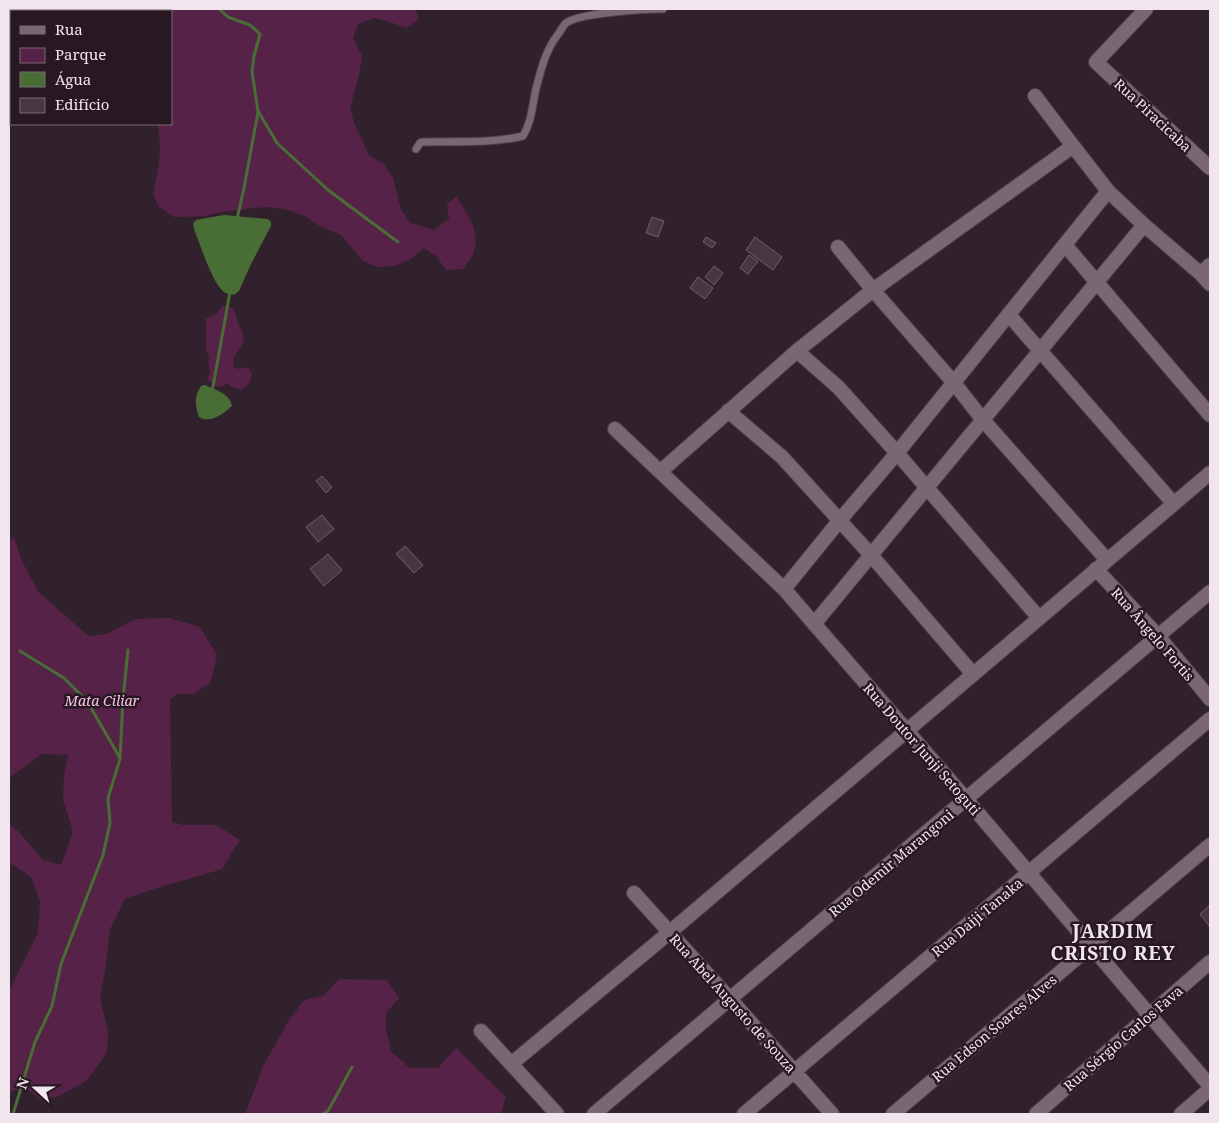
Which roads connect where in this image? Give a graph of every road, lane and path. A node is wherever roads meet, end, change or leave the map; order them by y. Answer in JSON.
{"nodes":[{"id":1,"x":663,"y":9,"type":"edge"},
{"id":2,"x":1146,"y":9,"type":"edge"},
{"id":3,"x":1035,"y":96,"type":"dead end"},
{"id":4,"x":1073,"y":146,"type":"junction"},
{"id":5,"x":416,"y":150,"type":"dead end"},
{"id":6,"x":1210,"y":168,"type":"edge"},
{"id":7,"x":1108,"y":191,"type":"junction"},
{"id":8,"x":1144,"y":225,"type":"junction"},
{"id":9,"x":1065,"y":245,"type":"junction"},
{"id":10,"x":838,"y":247,"type":"dead end"},
{"id":11,"x":1207,"y":274,"type":"edge"},
{"id":12,"x":1098,"y":282,"type":"junction"},
{"id":13,"x":873,"y":290,"type":"junction"},
{"id":14,"x":1009,"y":315,"type":"junction"},
{"id":15,"x":1041,"y":350,"type":"junction"},
{"id":16,"x":797,"y":351,"type":"junction"},
{"id":17,"x":954,"y":383,"type":"junction"},
{"id":18,"x":728,"y":411,"type":"junction"},
{"id":19,"x":1210,"y":415,"type":"edge"},
{"id":20,"x":984,"y":420,"type":"junction"},
{"id":21,"x":615,"y":429,"type":"dead end"},
{"id":22,"x":897,"y":453,"type":"junction"},
{"id":23,"x":661,"y":471,"type":"junction"},
{"id":24,"x":1210,"y":473,"type":"edge"},
{"id":25,"x":927,"y":488,"type":"junction"},
{"id":26,"x":1174,"y":504,"type":"junction"},
{"id":27,"x":840,"y":520,"type":"junction"},
{"id":28,"x":871,"y":556,"type":"junction"},
{"id":29,"x":1107,"y":560,"type":"junction"},
{"id":30,"x":1096,"y":569,"type":"junction"},
{"id":31,"x":784,"y":589,"type":"junction"},
{"id":32,"x":1210,"y":592,"type":"edge"},
{"id":33,"x":1039,"y":618,"type":"junction"},
{"id":34,"x":814,"y":624,"type":"junction"},
{"id":35,"x":1158,"y":636,"type":"junction"},
{"id":36,"x":973,"y":674,"type":"junction"},
{"id":37,"x":1210,"y":699,"type":"edge"},
{"id":38,"x":1210,"y":720,"type":"edge"},
{"id":39,"x":907,"y":730,"type":"junction"},
{"id":40,"x":966,"y":799,"type":"junction"},
{"id":41,"x":1210,"y":845,"type":"edge"},
{"id":42,"x":1029,"y":873,"type":"junction"},
{"id":43,"x":634,"y":893,"type":"dead end"},
{"id":44,"x":670,"y":932,"type":"junction"},
{"id":45,"x":1091,"y":946,"type":"junction"},
{"id":46,"x":1210,"y":962,"type":"edge"},
{"id":47,"x":730,"y":999,"type":"junction"},
{"id":48,"x":1150,"y":1015,"type":"junction"},
{"id":49,"x":481,"y":1032,"type":"dead end"},
{"id":50,"x":511,"y":1064,"type":"junction"},
{"id":51,"x":794,"y":1072,"type":"junction"},
{"id":52,"x":1210,"y":1088,"type":"edge"},
{"id":53,"x":557,"y":1114,"type":"edge"},
{"id":54,"x":594,"y":1114,"type":"edge"},
{"id":55,"x":744,"y":1114,"type":"edge"},
{"id":56,"x":832,"y":1114,"type":"edge"},
{"id":57,"x":893,"y":1114,"type":"edge"},
{"id":58,"x":1036,"y":1114,"type":"edge"},
{"id":59,"x":1181,"y":1114,"type":"edge"}],
"edges":[{"from":1,"to":5,"type":"lane"},
{"from":2,"to":6,"type":"street","name":"Rua Piracicaba"},
{"from":3,"to":4,"type":"street"},
{"from":4,"to":7,"type":"street"},
{"from":4,"to":13,"type":"street"},
{"from":7,"to":8,"type":"street"},
{"from":7,"to":9,"type":"street"},
{"from":8,"to":11,"type":"street"},
{"from":8,"to":12,"type":"street"},
{"from":9,"to":12,"type":"street"},
{"from":9,"to":14,"type":"street"},
{"from":10,"to":13,"type":"street"},
{"from":12,"to":15,"type":"street"},
{"from":12,"to":19,"type":"street"},
{"from":13,"to":16,"type":"street"},
{"from":13,"to":17,"type":"street"},
{"from":14,"to":15,"type":"street"},
{"from":14,"to":17,"type":"street"},
{"from":15,"to":20,"type":"street"},
{"from":15,"to":26,"type":"street"},
{"from":16,"to":18,"type":"street"},
{"from":16,"to":22,"type":"street"},
{"from":17,"to":20,"type":"street"},
{"from":17,"to":22,"type":"street"},
{"from":18,"to":23,"type":"street"},
{"from":18,"to":27,"type":"street"},
{"from":20,"to":25,"type":"street"},
{"from":20,"to":29,"type":"street"},
{"from":21,"to":23,"type":"street","name":"Rua Doutor Junji Setoguti"},
{"from":22,"to":25,"type":"street"},
{"from":22,"to":27,"type":"street"},
{"from":23,"to":31,"type":"street","name":"Rua Doutor Junji Setoguti"},
{"from":24,"to":26,"type":"street"},
{"from":25,"to":28,"type":"street"},
{"from":25,"to":33,"type":"street"},
{"from":26,"to":29,"type":"street"},
{"from":27,"to":28,"type":"street"},
{"from":27,"to":31,"type":"street"},
{"from":28,"to":34,"type":"street"},
{"from":28,"to":36,"type":"street"},
{"from":29,"to":30,"type":"street"},
{"from":30,"to":33,"type":"street"},
{"from":30,"to":35,"type":"street","name":"Rua Ângelo Fortis"},
{"from":31,"to":34,"type":"street","name":"Rua Doutor Junji Setoguti"},
{"from":32,"to":35,"type":"street","name":"Rua Odemir Marangoni"},
{"from":33,"to":36,"type":"street"},
{"from":34,"to":39,"type":"street","name":"Rua Doutor Junji Setoguti"},
{"from":35,"to":37,"type":"street","name":"Rua Ângelo Fortis"},
{"from":35,"to":40,"type":"street","name":"Rua Odemir Marangoni"},
{"from":36,"to":39,"type":"street"},
{"from":38,"to":42,"type":"street","name":"Rua Daiji Tanaka"},
{"from":39,"to":40,"type":"street","name":"Rua Doutor Junji Setoguti"},
{"from":39,"to":44,"type":"street"},
{"from":40,"to":42,"type":"street","name":"Rua Doutor Junji Setoguti"},
{"from":40,"to":47,"type":"street","name":"Rua Odemir Marangoni"},
{"from":41,"to":45,"type":"street","name":"Rua Edson Soares Alves"},
{"from":42,"to":45,"type":"street","name":"Rua Doutor Junji Setoguti"},
{"from":42,"to":51,"type":"street","name":"Rua Daiji Tanaka"},
{"from":43,"to":44,"type":"street","name":"Rua Abel Augusto de Souza"},
{"from":44,"to":47,"type":"street","name":"Rua Abel Augusto de Souza"},
{"from":44,"to":50,"type":"street"},
{"from":45,"to":48,"type":"street","name":"Rua Doutor Junji Setoguti"},
{"from":45,"to":57,"type":"street","name":"Rua Edson Soares Alves"},
{"from":46,"to":48,"type":"street","name":"Rua Sérgio Carlos Fava"},
{"from":47,"to":51,"type":"street","name":"Rua Abel Augusto de Souza"},
{"from":47,"to":54,"type":"street","name":"Rua Odemir Marangoni"},
{"from":48,"to":52,"type":"street","name":"Rua Doutor Junji Setoguti"},
{"from":48,"to":58,"type":"street","name":"Rua Sérgio Carlos Fava"},
{"from":49,"to":50,"type":"street"},
{"from":50,"to":53,"type":"street"},
{"from":51,"to":55,"type":"street","name":"Rua Daiji Tanaka"},
{"from":51,"to":56,"type":"street","name":"Rua Abel Augusto de Souza"},
{"from":52,"to":59,"type":"street"}]}
